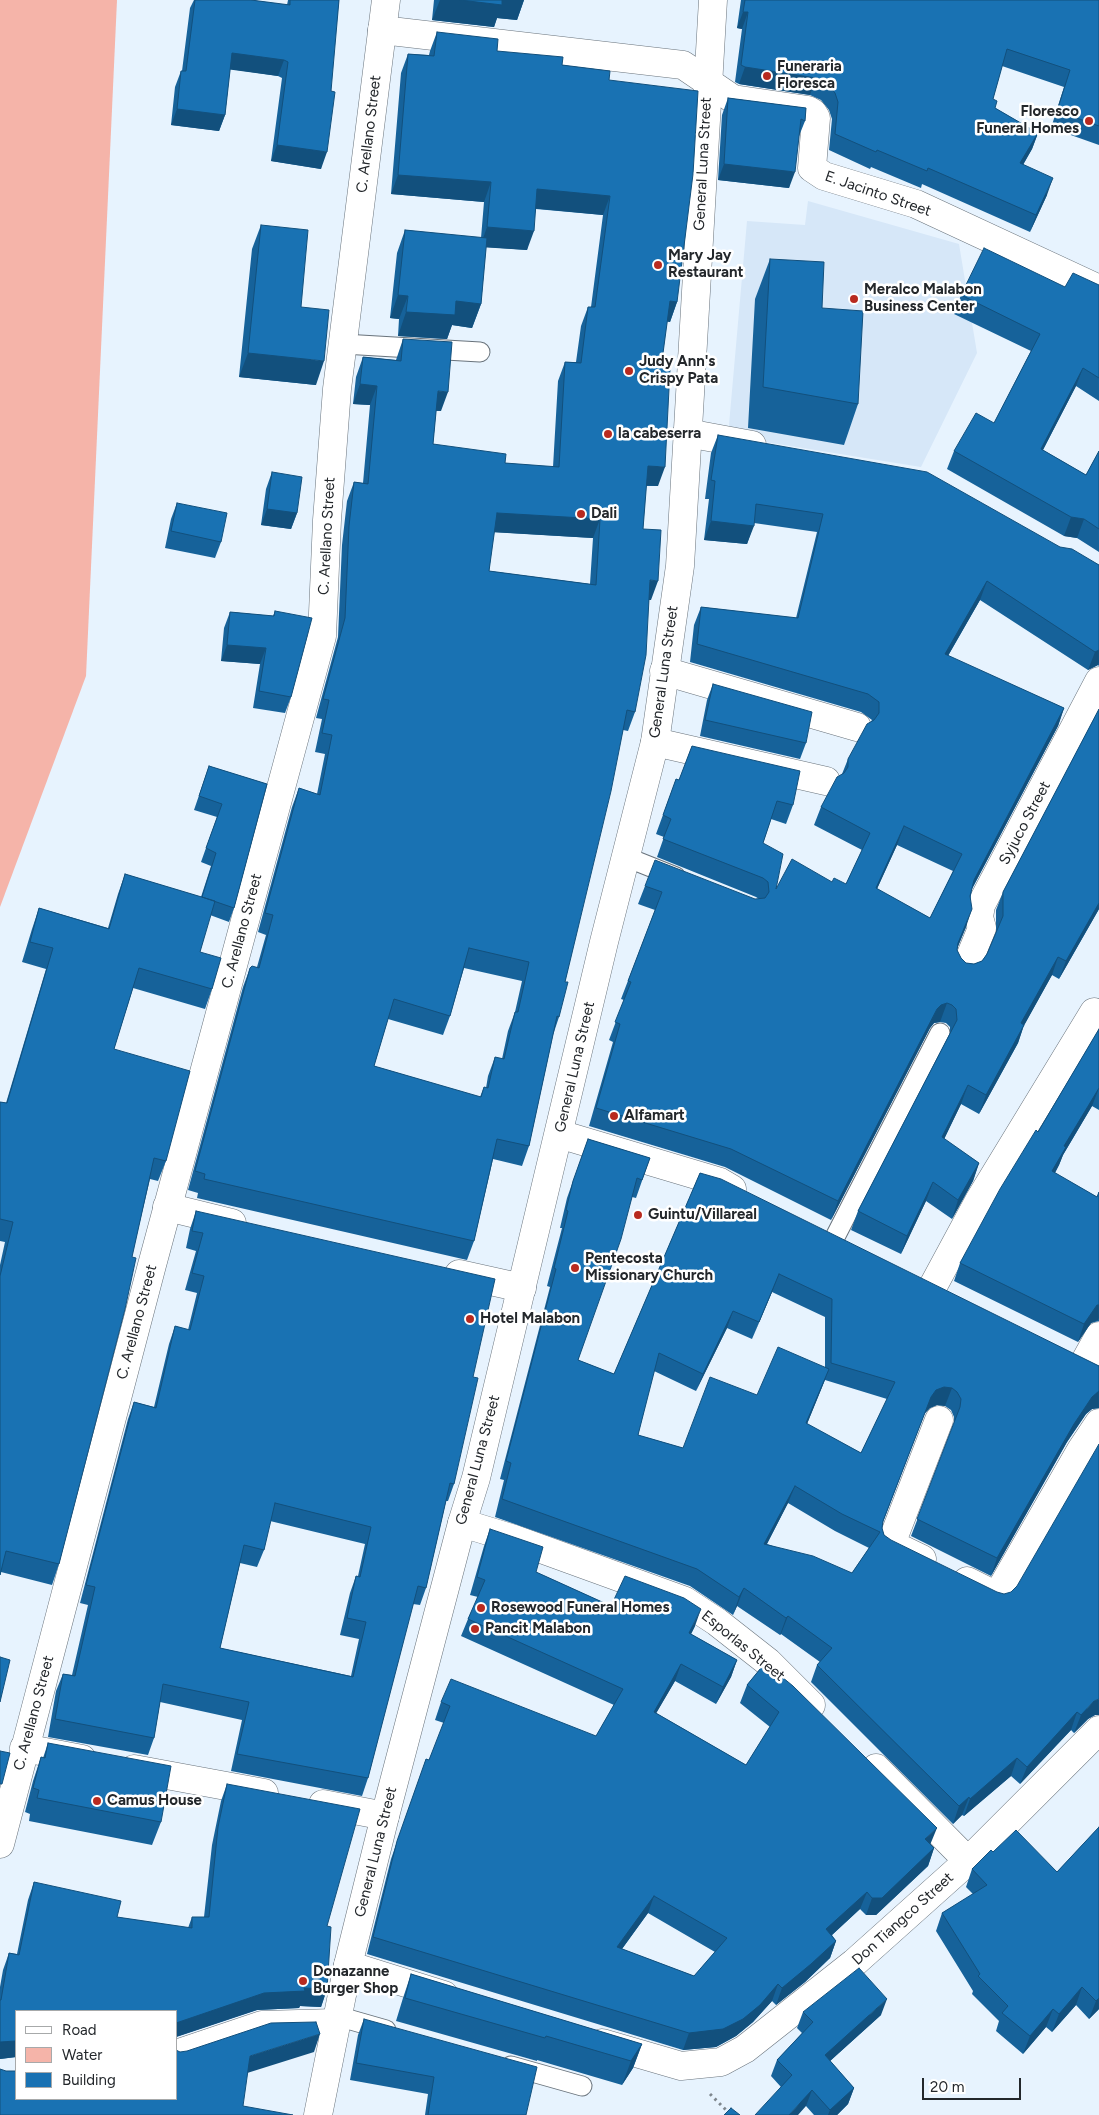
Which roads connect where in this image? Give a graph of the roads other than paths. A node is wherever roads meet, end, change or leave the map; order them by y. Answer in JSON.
{"nodes":[{"id":1,"x":386,"y":0,"type":"edge"},
{"id":2,"x":714,"y":0,"type":"edge"},
{"id":3,"x":382,"y":30,"type":"junction"},
{"id":4,"x":708,"y":81,"type":"junction"},
{"id":5,"x":1099,"y":289,"type":"edge"},
{"id":6,"x":343,"y":344,"type":"junction"},
{"id":7,"x":480,"y":352,"type":"dead end"},
{"id":8,"x":687,"y":433,"type":"junction"},
{"id":9,"x":773,"y":448,"type":"edge"},
{"id":10,"x":664,"y":671,"type":"junction"},
{"id":11,"x":1099,"y":681,"type":"edge"},
{"id":12,"x":857,"y":727,"type":"dead end"},
{"id":13,"x":654,"y":742,"type":"junction"},
{"id":14,"x":826,"y":781,"type":"dead end"},
{"id":15,"x":626,"y":857,"type":"junction"},
{"id":16,"x":689,"y":882,"type":"edge"},
{"id":17,"x":966,"y":967,"type":"edge"},
{"id":18,"x":1094,"y":1012,"type":"dead end"},
{"id":19,"x":940,"y":1033,"type":"dead end"},
{"id":20,"x":559,"y":1134,"type":"junction"},
{"id":21,"x":755,"y":1200,"type":"edge"},
{"id":22,"x":167,"y":1207,"type":"junction"},
{"id":23,"x":808,"y":1226,"type":"edge"},
{"id":24,"x":255,"y":1228,"type":"edge"},
{"id":25,"x":843,"y":1244,"type":"joint"},
{"id":26,"x":438,"y":1269,"type":"edge"},
{"id":27,"x":522,"y":1288,"type":"junction"},
{"id":28,"x":932,"y":1288,"type":"edge"},
{"id":29,"x":1099,"y":1336,"type":"edge"},
{"id":30,"x":1058,"y":1350,"type":"edge"},
{"id":31,"x":1092,"y":1366,"type":"edge"},
{"id":32,"x":939,"y":1420,"type":"dead end"},
{"id":33,"x":1099,"y":1423,"type":"edge"},
{"id":34,"x":462,"y":1524,"type":"junction"},
{"id":35,"x":828,"y":1722,"type":"edge"},
{"id":36,"x":1099,"y":1730,"type":"edge"},
{"id":37,"x":24,"y":1748,"type":"junction"},
{"id":38,"x":856,"y":1749,"type":"edge"},
{"id":39,"x":385,"y":1816,"type":"junction"},
{"id":40,"x":0,"y":1844,"type":"edge"},
{"id":41,"x":968,"y":1861,"type":"junction"},
{"id":42,"x":348,"y":1965,"type":"junction"},
{"id":43,"x":470,"y":2003,"type":"edge"},
{"id":44,"x":336,"y":2019,"type":"junction"},
{"id":45,"x":403,"y":2035,"type":"edge"},
{"id":46,"x":574,"y":2035,"type":"edge"},
{"id":47,"x":178,"y":2053,"type":"edge"},
{"id":48,"x":497,"y":2062,"type":"edge"},
{"id":49,"x":582,"y":2086,"type":"dead end"},
{"id":50,"x":318,"y":2115,"type":"edge"}],
"edges":[{"from":1,"to":3,"type":"street","name":"C. Arellano Street"},
{"from":2,"to":4,"type":"street","name":"General Luna Street"},
{"from":3,"to":4,"type":"street"},
{"from":3,"to":6,"type":"street","name":"C. Arellano Street"},
{"from":4,"to":5,"type":"street","name":"E. Jacinto Street"},
{"from":4,"to":8,"type":"street","name":"General Luna Street"},
{"from":6,"to":7,"type":"lane"},
{"from":6,"to":22,"type":"street","name":"C. Arellano Street"},
{"from":8,"to":9,"type":"street"},
{"from":8,"to":10,"type":"street","name":"General Luna Street"},
{"from":10,"to":12,"type":"street"},
{"from":10,"to":13,"type":"street","name":"General Luna Street"},
{"from":11,"to":17,"type":"street","name":"Syjuco Street"},
{"from":13,"to":14,"type":"street"},
{"from":13,"to":15,"type":"street","name":"General Luna Street"},
{"from":15,"to":16,"type":"lane"},
{"from":15,"to":20,"type":"street","name":"General Luna Street"},
{"from":18,"to":28,"type":"street"},
{"from":19,"to":25,"type":"lane"},
{"from":20,"to":21,"type":"street"},
{"from":20,"to":27,"type":"street","name":"General Luna Street"},
{"from":22,"to":24,"type":"street"},
{"from":22,"to":37,"type":"street","name":"C. Arellano Street"},
{"from":23,"to":25,"type":"street"},
{"from":26,"to":27,"type":"street"},
{"from":27,"to":34,"type":"street","name":"General Luna Street"},
{"from":29,"to":31,"type":"street"},
{"from":30,"to":31,"type":"street"},
{"from":32,"to":33,"type":"street"},
{"from":34,"to":35,"type":"street","name":"Esporlas Street"},
{"from":34,"to":39,"type":"street","name":"General Luna Street"},
{"from":36,"to":41,"type":"street","name":"Don Tiangco Street"},
{"from":37,"to":39,"type":"street"},
{"from":37,"to":40,"type":"street","name":"C. Arellano Street"},
{"from":38,"to":41,"type":"street"},
{"from":39,"to":42,"type":"street","name":"General Luna Street"},
{"from":41,"to":46,"type":"street","name":"Don Tiangco Street"},
{"from":42,"to":43,"type":"street"},
{"from":42,"to":44,"type":"street","name":"General Luna Street"},
{"from":44,"to":45,"type":"lane"},
{"from":44,"to":47,"type":"street"},
{"from":44,"to":50,"type":"street","name":"General Luna Street"},
{"from":48,"to":49,"type":"lane"}]}
